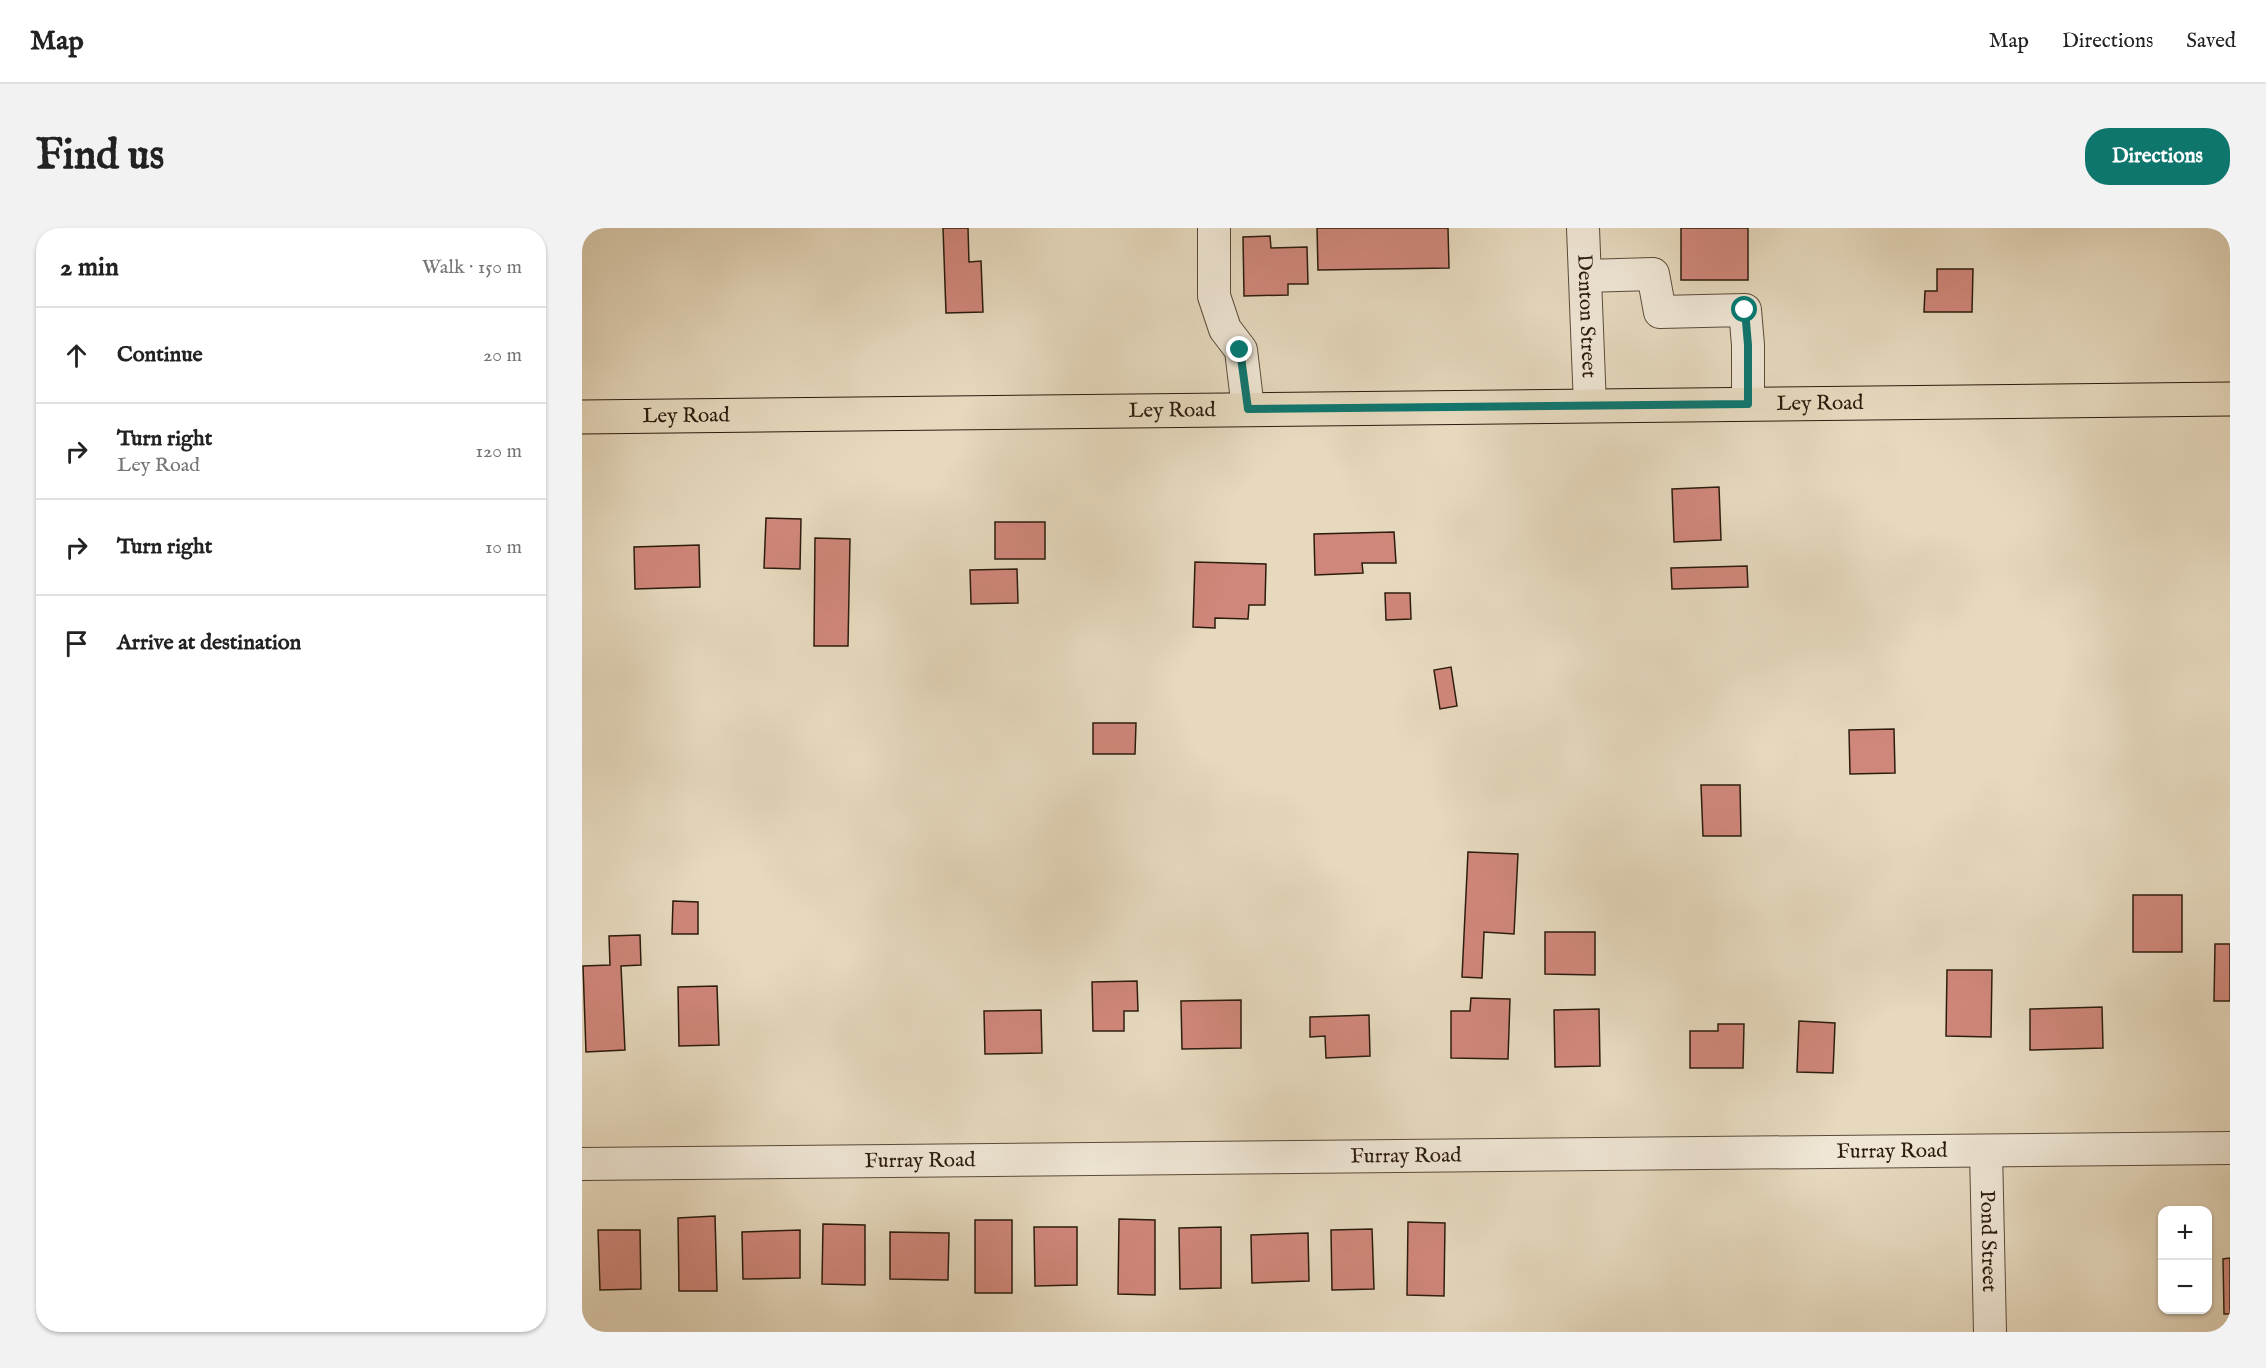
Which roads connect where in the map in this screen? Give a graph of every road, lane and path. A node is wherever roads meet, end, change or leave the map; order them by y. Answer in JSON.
{"nodes":[{"id":1,"x":1214,"y":228,"type":"edge"},
{"id":2,"x":1583,"y":228,"type":"edge"},
{"id":3,"x":1585,"y":276,"type":"junction"},
{"id":4,"x":2230,"y":399,"type":"edge"},
{"id":5,"x":1748,"y":404,"type":"junction"},
{"id":6,"x":1590,"y":406,"type":"junction"},
{"id":7,"x":1248,"y":409,"type":"junction"},
{"id":8,"x":582,"y":417,"type":"edge"},
{"id":9,"x":2230,"y":1148,"type":"edge"},
{"id":10,"x":1986,"y":1151,"type":"junction"},
{"id":11,"x":582,"y":1164,"type":"edge"},
{"id":12,"x":1990,"y":1332,"type":"edge"}],
"edges":[{"from":1,"to":7,"type":"street"},
{"from":2,"to":3,"type":"street","name":"Denton Street"},
{"from":3,"to":5,"type":"street"},
{"from":3,"to":6,"type":"street","name":"Denton Street"},
{"from":4,"to":5,"type":"main road","name":"Ley Road"},
{"from":5,"to":6,"type":"main road","name":"Ley Road"},
{"from":6,"to":7,"type":"main road","name":"Ley Road"},
{"from":7,"to":8,"type":"main road","name":"Ley Road"},
{"from":9,"to":10,"type":"street","name":"Furray Road"},
{"from":10,"to":11,"type":"street","name":"Furray Road"},
{"from":10,"to":12,"type":"street","name":"Pond Street"}]}
